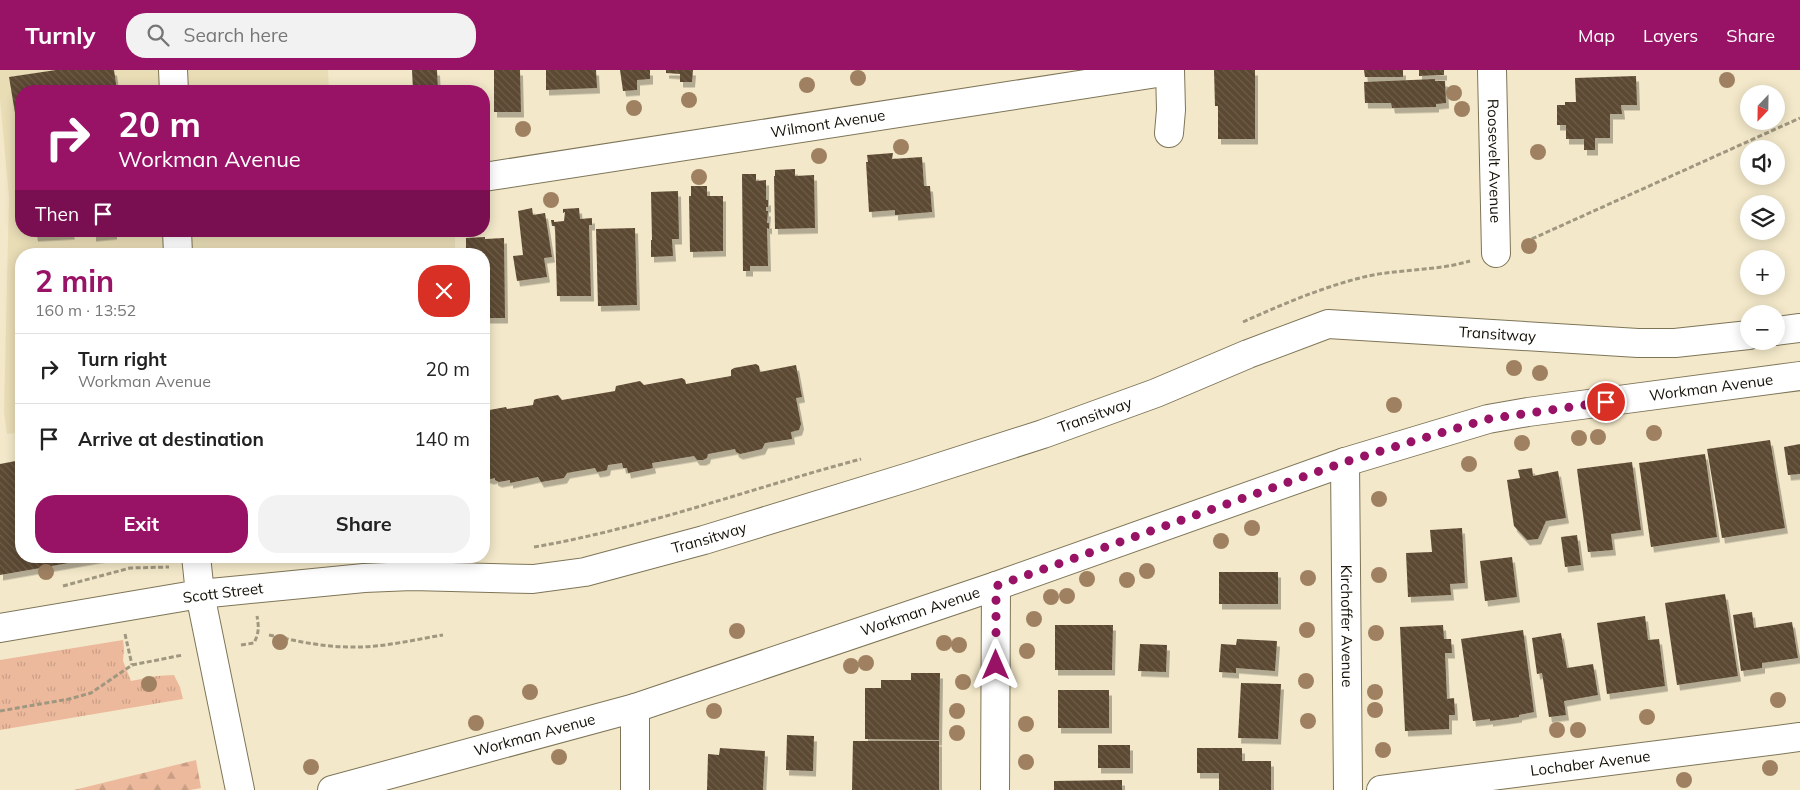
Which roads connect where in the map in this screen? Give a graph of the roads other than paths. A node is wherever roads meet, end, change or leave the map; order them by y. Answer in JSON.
{"nodes":[{"id":1,"x":173,"y":70,"type":"edge"},
{"id":2,"x":1492,"y":70,"type":"edge"},
{"id":3,"x":1170,"y":71,"type":"edge"},
{"id":4,"x":174,"y":85,"type":"edge"},
{"id":5,"x":1169,"y":133,"type":"dead end"},
{"id":6,"x":490,"y":176,"type":"edge"},
{"id":7,"x":1496,"y":253,"type":"road end"},
{"id":8,"x":1800,"y":328,"type":"edge"},
{"id":9,"x":1785,"y":330,"type":"edge"},
{"id":10,"x":1740,"y":336,"type":"edge"},
{"id":11,"x":1800,"y":376,"type":"edge"},
{"id":12,"x":1345,"y":462,"type":"junction"},
{"id":13,"x":197,"y":563,"type":"edge"},
{"id":14,"x":448,"y":577,"type":"joint"},
{"id":15,"x":996,"y":586,"type":"junction"},
{"id":16,"x":200,"y":594,"type":"junction"},
{"id":17,"x":0,"y":628,"type":"edge"},
{"id":18,"x":635,"y":708,"type":"junction"},
{"id":19,"x":1800,"y":737,"type":"edge"},
{"id":20,"x":240,"y":790,"type":"edge"},
{"id":21,"x":332,"y":790,"type":"edge"},
{"id":22,"x":635,"y":790,"type":"edge"},
{"id":23,"x":995,"y":790,"type":"edge"},
{"id":24,"x":1348,"y":790,"type":"edge"},
{"id":25,"x":1381,"y":790,"type":"edge"}],
"edges":[{"from":1,"to":4,"type":"street"},
{"from":2,"to":7,"type":"street","name":"Roosevelt Avenue"},
{"from":3,"to":5,"type":"street"},
{"from":3,"to":6,"type":"street","name":"Wilmont Avenue"},
{"from":8,"to":9,"type":"street"},
{"from":10,"to":14,"type":"street","name":"Transitway"},
{"from":11,"to":12,"type":"street","name":"Workman Avenue"},
{"from":12,"to":15,"type":"street","name":"Workman Avenue"},
{"from":12,"to":24,"type":"street","name":"Kirchoffer Avenue"},
{"from":13,"to":16,"type":"street"},
{"from":14,"to":16,"type":"street","name":"Scott Street"},
{"from":15,"to":18,"type":"street","name":"Workman Avenue"},
{"from":15,"to":23,"type":"street"},
{"from":16,"to":17,"type":"street","name":"Scott Street"},
{"from":16,"to":20,"type":"street"},
{"from":18,"to":21,"type":"street","name":"Workman Avenue"},
{"from":18,"to":22,"type":"street"},
{"from":19,"to":25,"type":"street","name":"Lochaber Avenue"}]}
